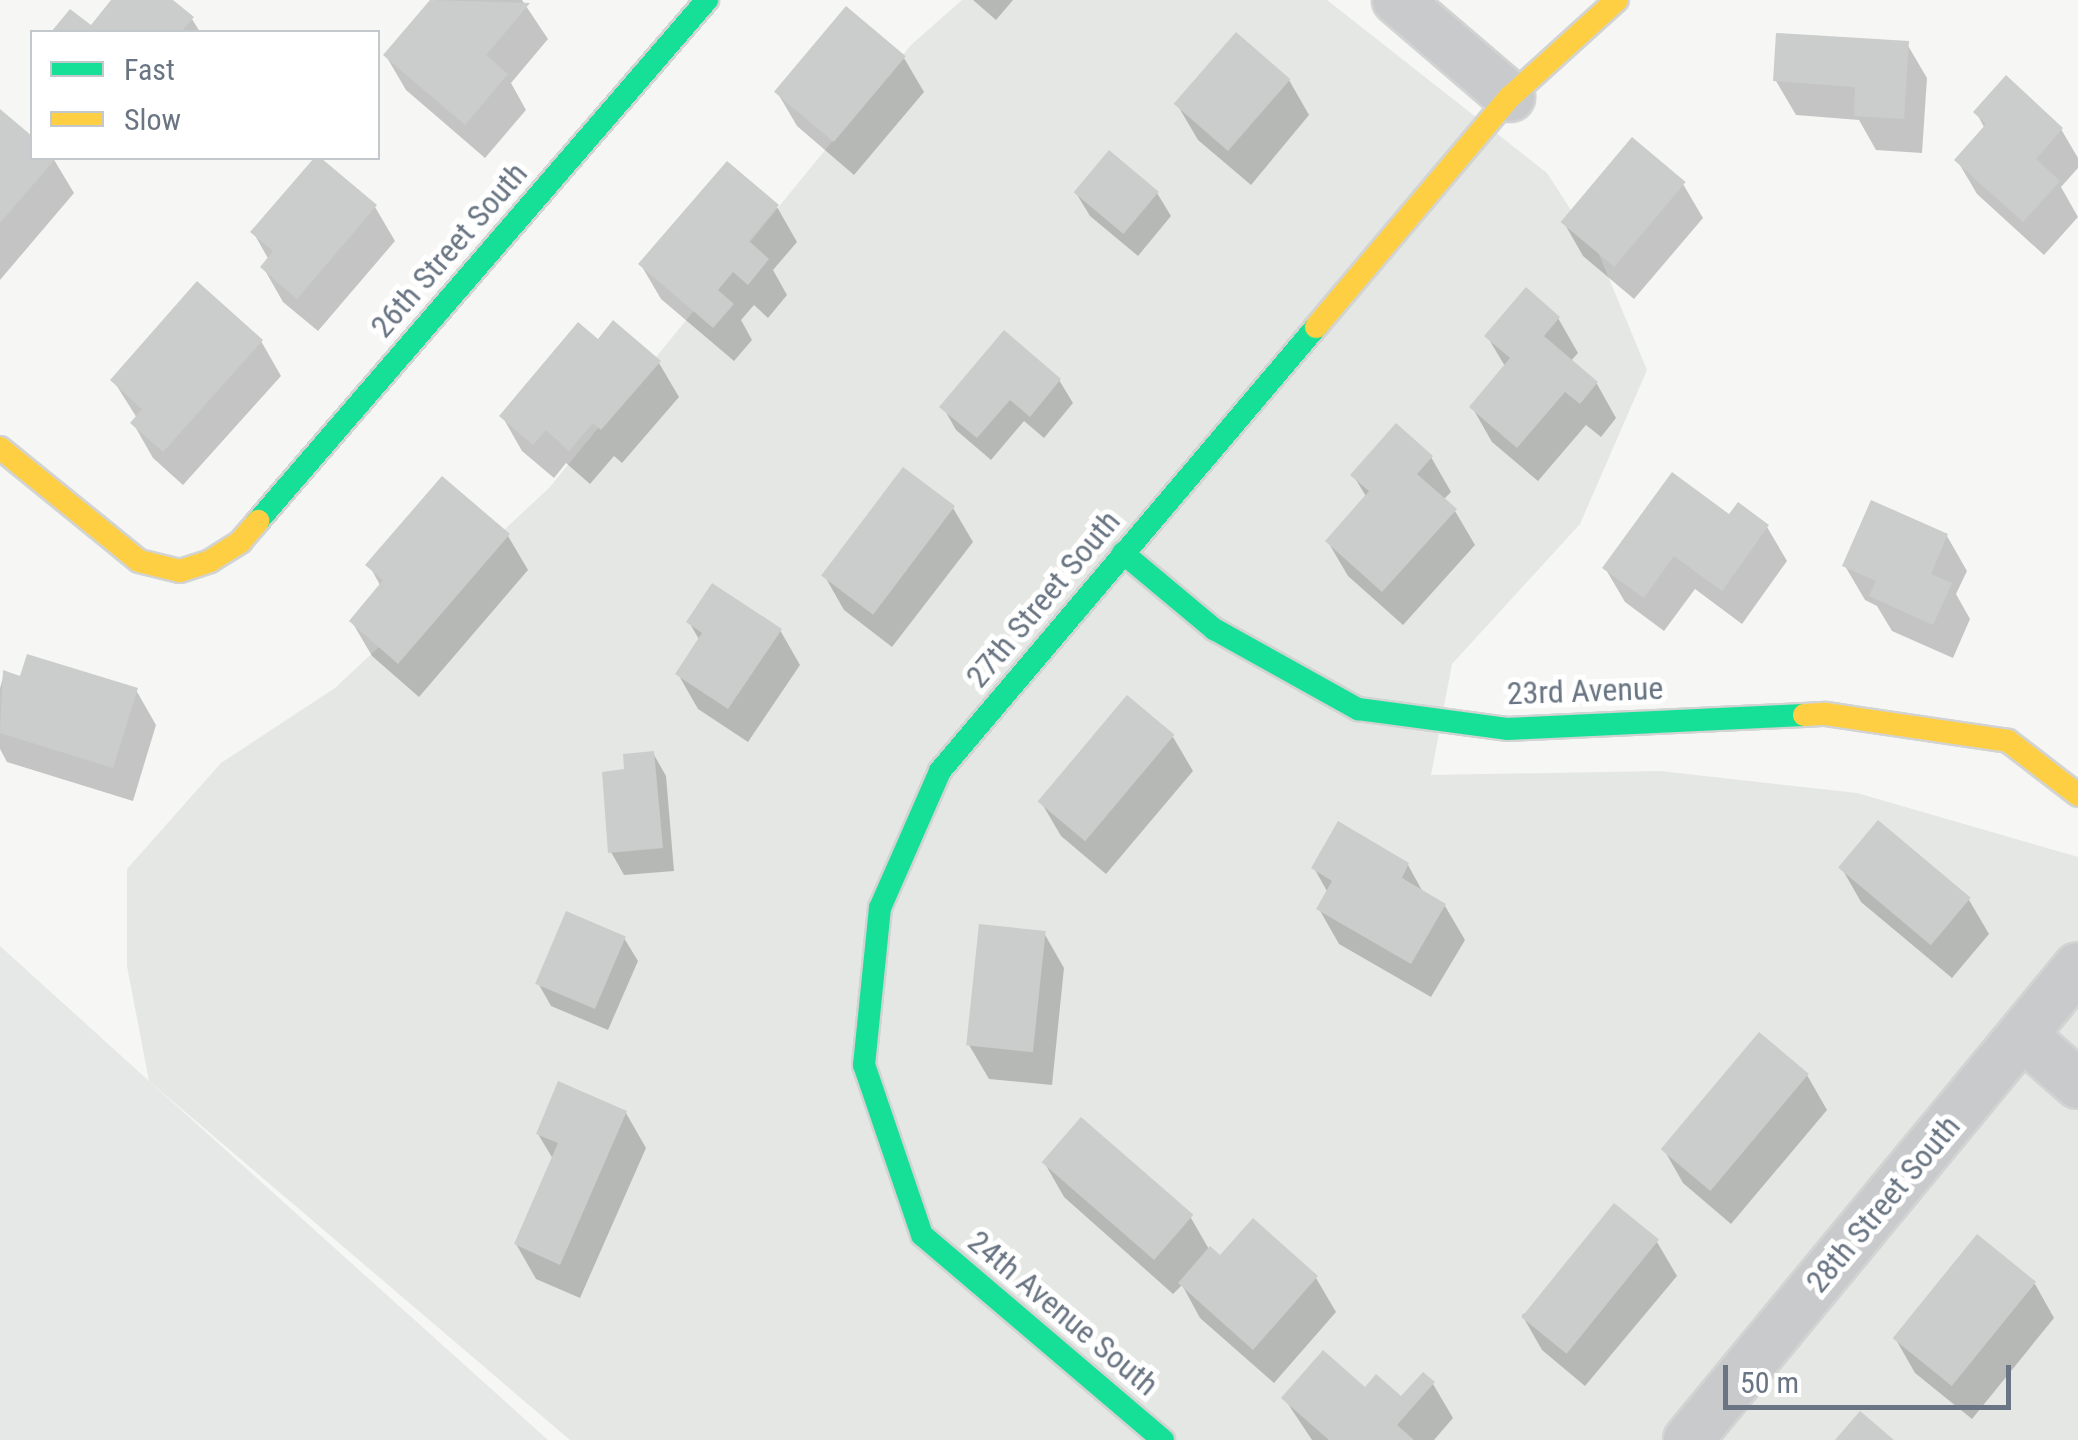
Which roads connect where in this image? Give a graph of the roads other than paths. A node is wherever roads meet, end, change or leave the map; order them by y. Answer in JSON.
{"nodes":[{"id":1,"x":707,"y":0,"type":"edge"},
{"id":2,"x":1397,"y":0,"type":"edge"},
{"id":3,"x":1617,"y":0,"type":"edge"},
{"id":4,"x":1510,"y":97,"type":"junction"},
{"id":5,"x":0,"y":448,"type":"edge"},
{"id":6,"x":1123,"y":553,"type":"junction"},
{"id":7,"x":2078,"y":796,"type":"edge"},
{"id":8,"x":2078,"y":968,"type":"edge"},
{"id":9,"x":2023,"y":1036,"type":"junction"},
{"id":10,"x":2078,"y":1084,"type":"edge"},
{"id":11,"x":922,"y":1235,"type":"joint"},
{"id":12,"x":1163,"y":1440,"type":"edge"},
{"id":13,"x":1688,"y":1440,"type":"edge"}],
"edges":[{"from":1,"to":5,"type":"street","name":"26th Street South"},
{"from":2,"to":4,"type":"street"},
{"from":3,"to":4,"type":"street","name":"27th Street South"},
{"from":4,"to":6,"type":"street","name":"27th Street South"},
{"from":6,"to":7,"type":"street","name":"23rd Avenue"},
{"from":6,"to":11,"type":"street","name":"27th Street South"},
{"from":8,"to":9,"type":"street","name":"28th Street South"},
{"from":9,"to":10,"type":"street"},
{"from":9,"to":13,"type":"street","name":"28th Street South"},
{"from":11,"to":12,"type":"street","name":"24th Avenue South"}]}
